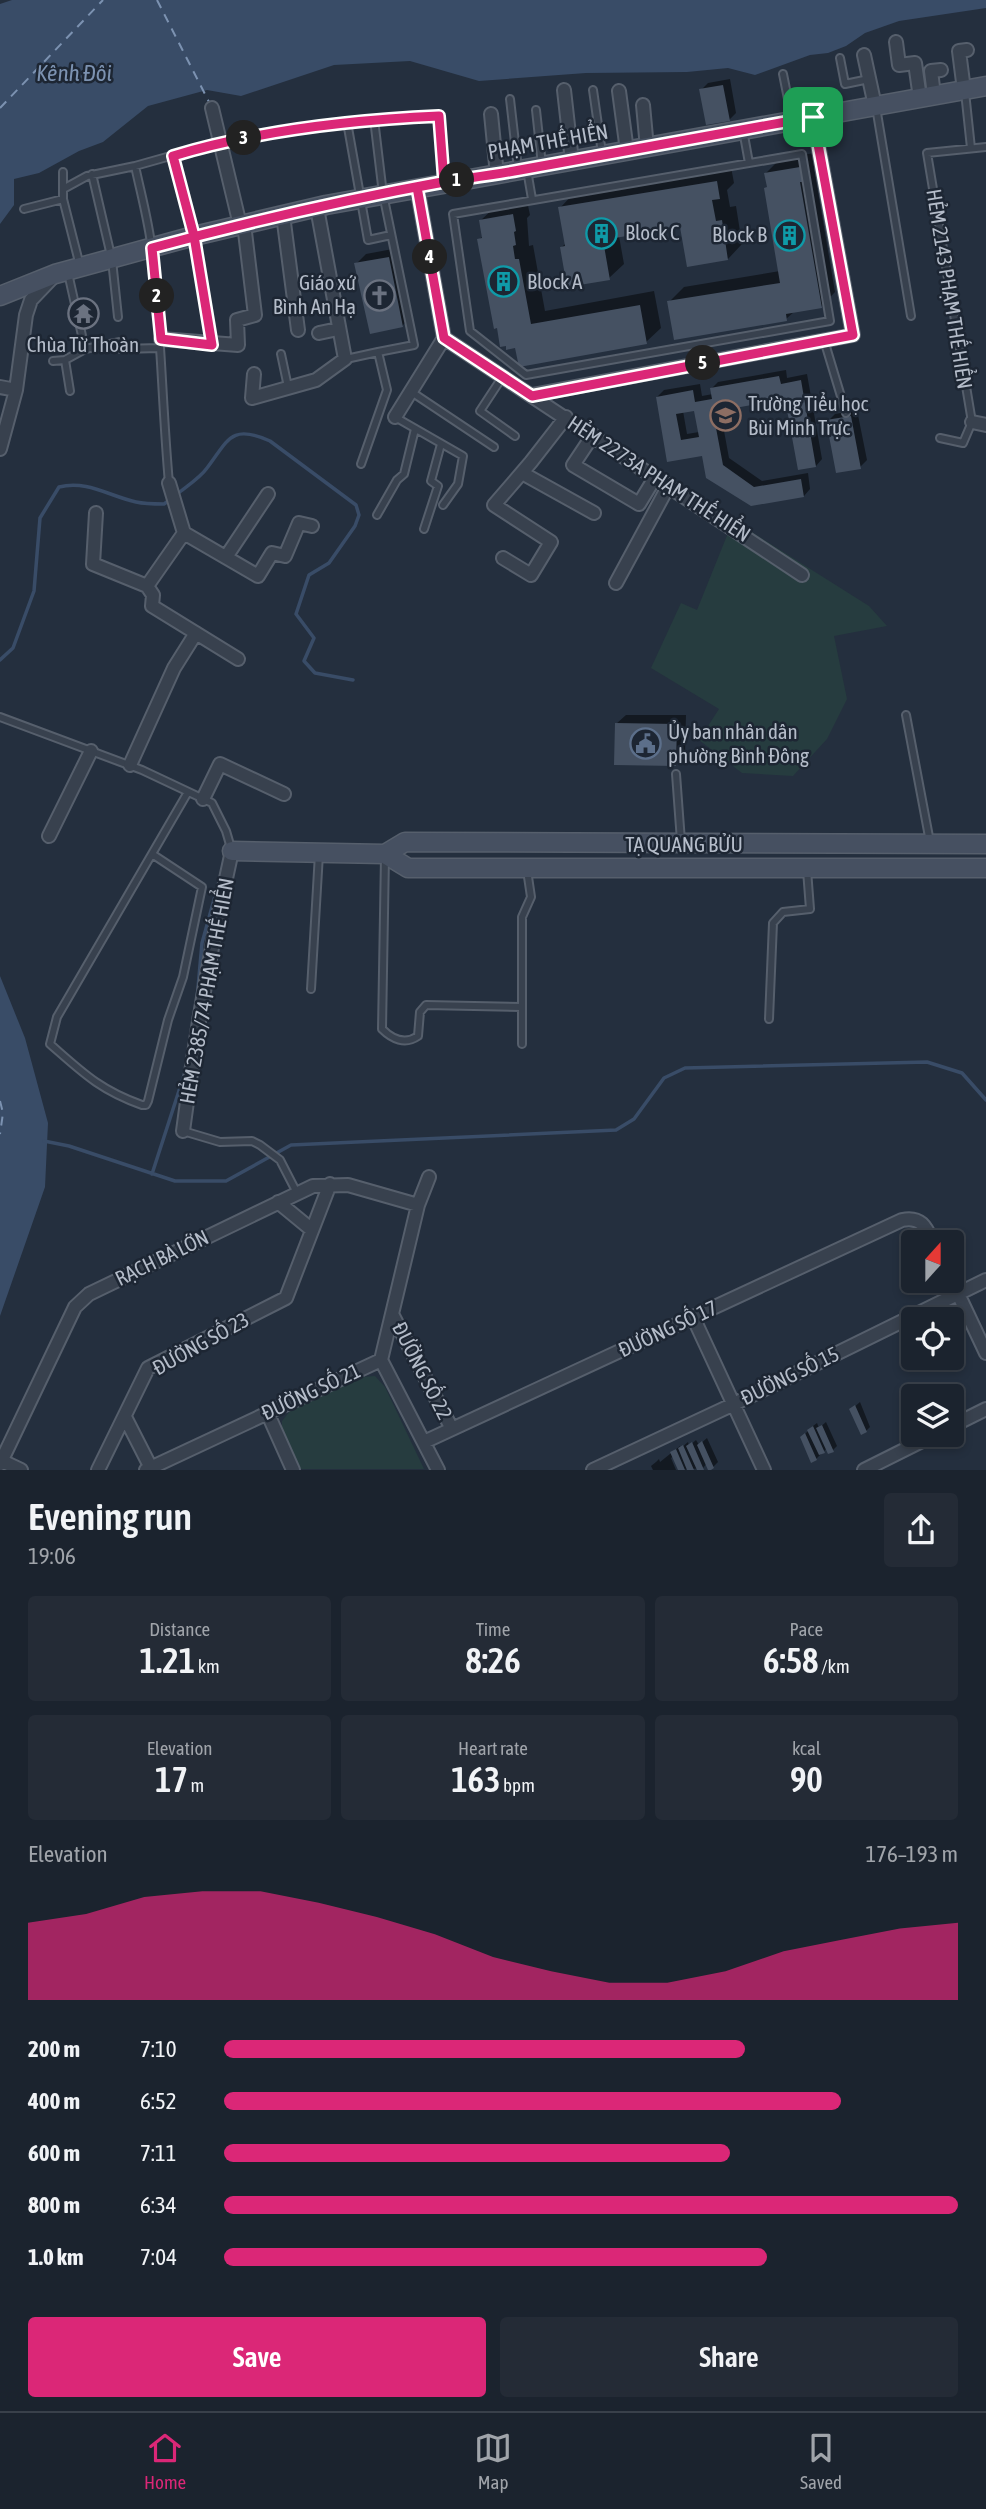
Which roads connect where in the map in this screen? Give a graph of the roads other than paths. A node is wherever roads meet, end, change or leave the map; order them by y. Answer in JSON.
{"nodes":[{"id":1,"x":896,"y":42,"type":"dead end"},
{"id":2,"x":967,"y":50,"type":"dead end"},
{"id":3,"x":864,"y":55,"type":"dead end"},
{"id":4,"x":840,"y":58,"type":"dead end"},
{"id":5,"x":941,"y":70,"type":"dead end"},
{"id":6,"x":783,"y":74,"type":"dead end"},
{"id":7,"x":869,"y":79,"type":"junction"},
{"id":8,"x":986,"y":86,"type":"edge"},
{"id":9,"x":565,"y":90,"type":"dead end"},
{"id":10,"x":593,"y":90,"type":"dead end"},
{"id":11,"x":964,"y":90,"type":"junction"},
{"id":12,"x":619,"y":91,"type":"dead end"},
{"id":13,"x":927,"y":97,"type":"junction"},
{"id":14,"x":510,"y":99,"type":"dead end"},
{"id":15,"x":643,"y":105,"type":"dead end"},
{"id":16,"x":876,"y":106,"type":"junction"},
{"id":17,"x":212,"y":108,"type":"dead end"},
{"id":18,"x":536,"y":110,"type":"dead end"},
{"id":19,"x":491,"y":114,"type":"dead end"},
{"id":20,"x":813,"y":117,"type":"junction"},
{"id":21,"x":374,"y":119,"type":"junction"},
{"id":22,"x":792,"y":121,"type":"junction"},
{"id":23,"x":348,"y":122,"type":"junction"},
{"id":24,"x":743,"y":130,"type":"junction"},
{"id":25,"x":220,"y":142,"type":"junction"},
{"id":26,"x":986,"y":147,"type":"edge"},
{"id":27,"x":647,"y":148,"type":"junction"},
{"id":28,"x":971,"y":148,"type":"junction"},
{"id":29,"x":627,"y":151,"type":"junction"},
{"id":30,"x":603,"y":155,"type":"junction"},
{"id":31,"x":173,"y":156,"type":"junction"},
{"id":32,"x":572,"y":161,"type":"junction"},
{"id":33,"x":749,"y":163,"type":"junction"},
{"id":34,"x":135,"y":166,"type":"junction"},
{"id":35,"x":529,"y":169,"type":"junction"},
{"id":36,"x":63,"y":172,"type":"dead end"},
{"id":37,"x":93,"y":174,"type":"junction"},
{"id":38,"x":497,"y":175,"type":"junction"},
{"id":39,"x":444,"y":182,"type":"junction"},
{"id":40,"x":417,"y":187,"type":"junction"},
{"id":41,"x":65,"y":188,"type":"junction"},
{"id":42,"x":383,"y":194,"type":"junction"},
{"id":43,"x":360,"y":198,"type":"junction"},
{"id":44,"x":63,"y":199,"type":"junction"},
{"id":45,"x":532,"y":199,"type":"junction"},
{"id":46,"x":317,"y":208,"type":"junction"},
{"id":47,"x":24,"y":209,"type":"dead end"},
{"id":48,"x":283,"y":215,"type":"junction"},
{"id":49,"x":242,"y":225,"type":"junction"},
{"id":50,"x":391,"y":235,"type":"junction"},
{"id":51,"x":194,"y":236,"type":"junction"},
{"id":52,"x":152,"y":248,"type":"junction"},
{"id":53,"x":112,"y":260,"type":"junction"},
{"id":54,"x":67,"y":271,"type":"junction"},
{"id":55,"x":0,"y":296,"type":"edge"},
{"id":56,"x":911,"y":316,"type":"dead end"},
{"id":57,"x":118,"y":317,"type":"dead end"},
{"id":58,"x":338,"y":329,"type":"junction"},
{"id":59,"x":298,"y":330,"type":"dead end"},
{"id":60,"x":319,"y":333,"type":"dead end"},
{"id":61,"x":444,"y":338,"type":"junction"},
{"id":62,"x":824,"y":340,"type":"junction"},
{"id":63,"x":160,"y":344,"type":"junction"},
{"id":64,"x":212,"y":345,"type":"junction"},
{"id":65,"x":85,"y":349,"type":"junction"},
{"id":66,"x":378,"y":352,"type":"junction"},
{"id":67,"x":281,"y":354,"type":"dead end"},
{"id":68,"x":345,"y":359,"type":"junction"},
{"id":69,"x":65,"y":360,"type":"junction"},
{"id":70,"x":52,"y":361,"type":"dead end"},
{"id":71,"x":254,"y":374,"type":"dead end"},
{"id":72,"x":503,"y":376,"type":"junction"},
{"id":73,"x":0,"y":387,"type":"edge"},
{"id":74,"x":289,"y":389,"type":"junction"},
{"id":75,"x":16,"y":390,"type":"junction"},
{"id":76,"x":70,"y":391,"type":"dead end"},
{"id":77,"x":410,"y":391,"type":"junction"},
{"id":78,"x":532,"y":396,"type":"junction"},
{"id":79,"x":846,"y":413,"type":"dead end"},
{"id":80,"x":395,"y":417,"type":"joint"},
{"id":81,"x":566,"y":417,"type":"junction"},
{"id":82,"x":972,"y":422,"type":"junction"},
{"id":83,"x":986,"y":425,"type":"edge"},
{"id":84,"x":415,"y":429,"type":"junction"},
{"id":85,"x":593,"y":435,"type":"junction"},
{"id":86,"x":515,"y":436,"type":"dead end"},
{"id":87,"x":940,"y":438,"type":"dead end"},
{"id":88,"x":441,"y":444,"type":"junction"},
{"id":89,"x":494,"y":447,"type":"dead end"},
{"id":90,"x":0,"y":448,"type":"edge"},
{"id":91,"x":361,"y":464,"type":"dead end"},
{"id":92,"x":522,"y":473,"type":"junction"},
{"id":93,"x":656,"y":477,"type":"junction"},
{"id":94,"x":169,"y":483,"type":"joint"},
{"id":95,"x":669,"y":485,"type":"junction"},
{"id":96,"x":268,"y":494,"type":"dead end"},
{"id":97,"x":443,"y":505,"type":"dead end"},
{"id":98,"x":96,"y":513,"type":"dead end"},
{"id":99,"x":594,"y":513,"type":"dead end"},
{"id":100,"x":377,"y":515,"type":"dead end"},
{"id":101,"x":312,"y":526,"type":"dead end"},
{"id":102,"x":424,"y":529,"type":"dead end"},
{"id":103,"x":184,"y":533,"type":"junction"},
{"id":104,"x":226,"y":557,"type":"junction"},
{"id":105,"x":503,"y":558,"type":"dead end"},
{"id":106,"x":802,"y":575,"type":"dead end"},
{"id":107,"x":616,"y":583,"type":"dead end"},
{"id":108,"x":147,"y":586,"type":"junction"},
{"id":109,"x":195,"y":633,"type":"junction"},
{"id":110,"x":238,"y":659,"type":"dead end"},
{"id":111,"x":906,"y":715,"type":"dead end"},
{"id":112,"x":0,"y":717,"type":"edge"},
{"id":113,"x":91,"y":751,"type":"junction"},
{"id":114,"x":130,"y":765,"type":"junction"},
{"id":115,"x":676,"y":774,"type":"dead end"},
{"id":116,"x":188,"y":792,"type":"junction"},
{"id":117,"x":284,"y":794,"type":"dead end"},
{"id":118,"x":203,"y":799,"type":"junction"},
{"id":119,"x":49,"y":836,"type":"dead end"},
{"id":120,"x":681,"y":843,"type":"junction"},
{"id":121,"x":930,"y":844,"type":"junction"},
{"id":122,"x":986,"y":844,"type":"edge"},
{"id":123,"x":232,"y":851,"type":"junction"},
{"id":124,"x":319,"y":852,"type":"junction"},
{"id":125,"x":152,"y":854,"type":"junction"},
{"id":126,"x":385,"y":854,"type":"junction"},
{"id":127,"x":527,"y":868,"type":"junction"},
{"id":128,"x":681,"y":868,"type":"junction"},
{"id":129,"x":807,"y":868,"type":"junction"},
{"id":130,"x":986,"y":868,"type":"edge"},
{"id":131,"x":311,"y":989,"type":"dead end"},
{"id":132,"x":522,"y":1007,"type":"junction"},
{"id":133,"x":769,"y":1019,"type":"dead end"},
{"id":134,"x":522,"y":1044,"type":"dead end"},
{"id":135,"x":183,"y":1131,"type":"joint"},
{"id":136,"x":429,"y":1177,"type":"dead end"},
{"id":137,"x":330,"y":1184,"type":"junction"},
{"id":138,"x":297,"y":1193,"type":"junction"},
{"id":139,"x":278,"y":1202,"type":"junction"},
{"id":140,"x":418,"y":1205,"type":"junction"},
{"id":141,"x":312,"y":1230,"type":"junction"},
{"id":142,"x":927,"y":1230,"type":"edge"},
{"id":143,"x":986,"y":1280,"type":"edge"},
{"id":144,"x":958,"y":1294,"type":"junction"},
{"id":145,"x":391,"y":1314,"type":"junction"},
{"id":146,"x":694,"y":1317,"type":"junction"},
{"id":147,"x":986,"y":1353,"type":"edge"},
{"id":148,"x":381,"y":1360,"type":"junction"},
{"id":149,"x":734,"y":1404,"type":"junction"},
{"id":150,"x":986,"y":1409,"type":"edge"},
{"id":151,"x":267,"y":1412,"type":"junction"},
{"id":152,"x":125,"y":1416,"type":"junction"},
{"id":153,"x":964,"y":1420,"type":"edge"},
{"id":154,"x":452,"y":1429,"type":"junction"},
{"id":155,"x":424,"y":1442,"type":"junction"},
{"id":156,"x":909,"y":1447,"type":"edge"},
{"id":157,"x":1,"y":1462,"type":"edge"},
{"id":158,"x":21,"y":1469,"type":"edge"},
{"id":159,"x":98,"y":1469,"type":"edge"},
{"id":160,"x":149,"y":1469,"type":"edge"},
{"id":161,"x":293,"y":1469,"type":"edge"},
{"id":162,"x":438,"y":1469,"type":"edge"},
{"id":163,"x":593,"y":1469,"type":"edge"},
{"id":164,"x":764,"y":1469,"type":"edge"},
{"id":165,"x":864,"y":1469,"type":"edge"}],
"edges":[{"from":1,"to":13,"type":"street"},
{"from":2,"to":11,"type":"street"},
{"from":3,"to":7,"type":"street"},
{"from":4,"to":7,"type":"lane"},
{"from":5,"to":13,"type":"street"},
{"from":6,"to":22,"type":"lane"},
{"from":7,"to":16,"type":"street"},
{"from":8,"to":11,"type":"street","name":"PHẠM THẾ HIỂN"},
{"from":9,"to":32,"type":"street"},
{"from":10,"to":30,"type":"lane"},
{"from":11,"to":13,"type":"street","name":"PHẠM THẾ HIỂN"},
{"from":11,"to":28,"type":"lane"},
{"from":12,"to":29,"type":"street"},
{"from":13,"to":16,"type":"street","name":"PHẠM THẾ HIỂN"},
{"from":14,"to":35,"type":"lane"},
{"from":15,"to":27,"type":"street"},
{"from":16,"to":20,"type":"street","name":"PHẠM THẾ HIỂN"},
{"from":16,"to":56,"type":"lane"},
{"from":17,"to":25,"type":"street"},
{"from":18,"to":35,"type":"lane"},
{"from":19,"to":38,"type":"street"},
{"from":20,"to":22,"type":"street","name":"PHẠM THẾ HIỂN"},
{"from":20,"to":62,"type":"street"},
{"from":21,"to":23,"type":"lane"},
{"from":21,"to":39,"type":"lane"},
{"from":21,"to":42,"type":"lane"},
{"from":22,"to":24,"type":"street","name":"PHẠM THẾ HIỂN"},
{"from":23,"to":25,"type":"lane"},
{"from":23,"to":43,"type":"lane"},
{"from":24,"to":27,"type":"street","name":"PHẠM THẾ HIỂN"},
{"from":24,"to":33,"type":"lane"},
{"from":25,"to":31,"type":"lane"},
{"from":25,"to":49,"type":"street"},
{"from":26,"to":28,"type":"lane","name":"HẺM 2143 PHẠM THẾ HIỂN"},
{"from":27,"to":29,"type":"street","name":"PHẠM THẾ HIỂN"},
{"from":28,"to":82,"type":"lane","name":"HẺM 2143 PHẠM THẾ HIỂN"},
{"from":29,"to":30,"type":"street","name":"PHẠM THẾ HIỂN"},
{"from":30,"to":32,"type":"street","name":"PHẠM THẾ HIỂN"},
{"from":31,"to":34,"type":"lane"},
{"from":31,"to":51,"type":"lane"},
{"from":32,"to":35,"type":"street","name":"PHẠM THẾ HIỂN"},
{"from":33,"to":45,"type":"lane"},
{"from":33,"to":45,"type":"lane"},
{"from":34,"to":37,"type":"lane"},
{"from":34,"to":52,"type":"lane"},
{"from":35,"to":38,"type":"street","name":"PHẠM THẾ HIỂN"},
{"from":35,"to":45,"type":"lane"},
{"from":36,"to":41,"type":"lane"},
{"from":37,"to":41,"type":"lane"},
{"from":37,"to":53,"type":"lane"},
{"from":38,"to":39,"type":"street","name":"PHẠM THẾ HIỂN"},
{"from":39,"to":40,"type":"street","name":"PHẠM THẾ HIỂN"},
{"from":40,"to":42,"type":"street","name":"PHẠM THẾ HIỂN"},
{"from":40,"to":61,"type":"street"},
{"from":41,"to":44,"type":"lane"},
{"from":42,"to":43,"type":"street","name":"PHẠM THẾ HIỂN"},
{"from":42,"to":50,"type":"lane"},
{"from":43,"to":46,"type":"street","name":"PHẠM THẾ HIỂN"},
{"from":43,"to":50,"type":"lane"},
{"from":44,"to":47,"type":"lane"},
{"from":44,"to":54,"type":"lane"},
{"from":46,"to":48,"type":"street","name":"PHẠM THẾ HIỂN"},
{"from":46,"to":58,"type":"street"},
{"from":48,"to":49,"type":"street","name":"PHẠM THẾ HIỂN"},
{"from":48,"to":59,"type":"street"},
{"from":49,"to":51,"type":"street","name":"PHẠM THẾ HIỂN"},
{"from":49,"to":64,"type":"street"},
{"from":50,"to":66,"type":"lane"},
{"from":51,"to":52,"type":"street","name":"PHẠM THẾ HIỂN"},
{"from":51,"to":64,"type":"lane"},
{"from":52,"to":53,"type":"street","name":"PHẠM THẾ HIỂN"},
{"from":52,"to":63,"type":"lane"},
{"from":53,"to":54,"type":"street","name":"PHẠM THẾ HIỂN"},
{"from":53,"to":57,"type":"lane"},
{"from":54,"to":55,"type":"street","name":"PHẠM THẾ HIỂN"},
{"from":54,"to":65,"type":"lane"},
{"from":54,"to":75,"type":"street"},
{"from":58,"to":60,"type":"street"},
{"from":58,"to":68,"type":"street"},
{"from":61,"to":72,"type":"street","name":"HẺM 2273A PHẠM THẾ HIỂN"},
{"from":61,"to":77,"type":"street"},
{"from":62,"to":78,"type":"street"},
{"from":62,"to":79,"type":"lane"},
{"from":63,"to":64,"type":"street"},
{"from":63,"to":65,"type":"lane"},
{"from":63,"to":94,"type":"lane"},
{"from":65,"to":69,"type":"lane"},
{"from":66,"to":68,"type":"lane"},
{"from":66,"to":91,"type":"lane"},
{"from":67,"to":74,"type":"lane"},
{"from":68,"to":74,"type":"street"},
{"from":69,"to":70,"type":"lane"},
{"from":69,"to":76,"type":"lane"},
{"from":71,"to":74,"type":"street"},
{"from":72,"to":78,"type":"street","name":"HẺM 2273A PHẠM THẾ HIỂN"},
{"from":72,"to":86,"type":"lane"},
{"from":73,"to":75,"type":"street"},
{"from":75,"to":90,"type":"street"},
{"from":77,"to":80,"type":"street"},
{"from":77,"to":89,"type":"lane"},
{"from":78,"to":81,"type":"street","name":"HẺM 2273A PHẠM THẾ HIỂN"},
{"from":80,"to":84,"type":"lane"},
{"from":81,"to":85,"type":"street","name":"HẺM 2273A PHẠM THẾ HIỂN"},
{"from":81,"to":92,"type":"street"},
{"from":82,"to":83,"type":"street"},
{"from":82,"to":87,"type":"lane"},
{"from":84,"to":88,"type":"lane"},
{"from":84,"to":100,"type":"lane"},
{"from":85,"to":93,"type":"street","name":"HẺM 2273A PHẠM THẾ HIỂN"},
{"from":85,"to":93,"type":"street"},
{"from":88,"to":97,"type":"lane"},
{"from":88,"to":102,"type":"lane"},
{"from":92,"to":99,"type":"street"},
{"from":92,"to":105,"type":"street"},
{"from":93,"to":95,"type":"street","name":"HẺM 2273A PHẠM THẾ HIỂN"},
{"from":94,"to":103,"type":"street"},
{"from":95,"to":106,"type":"street","name":"HẺM 2273A PHẠM THẾ HIỂN"},
{"from":95,"to":107,"type":"street"},
{"from":96,"to":104,"type":"street"},
{"from":98,"to":108,"type":"street"},
{"from":101,"to":104,"type":"street"},
{"from":103,"to":104,"type":"street"},
{"from":103,"to":108,"type":"street"},
{"from":108,"to":109,"type":"street"},
{"from":109,"to":110,"type":"street"},
{"from":109,"to":114,"type":"street"},
{"from":111,"to":121,"type":"lane"},
{"from":112,"to":113,"type":"lane"},
{"from":113,"to":114,"type":"lane"},
{"from":113,"to":119,"type":"street"},
{"from":114,"to":116,"type":"lane"},
{"from":115,"to":120,"type":"lane"},
{"from":116,"to":118,"type":"lane"},
{"from":116,"to":125,"type":"lane"},
{"from":117,"to":118,"type":"street"},
{"from":118,"to":123,"type":"lane"},
{"from":120,"to":121,"type":"street","name":"TẠ QUANG BỬU"},
{"from":120,"to":126,"type":"street","name":"TẠ QUANG BỬU"},
{"from":120,"to":128,"type":"street"},
{"from":121,"to":122,"type":"street","name":"TẠ QUANG BỬU"},
{"from":123,"to":124,"type":"street","name":"TẠ QUANG BỬU"},
{"from":123,"to":135,"type":"street","name":"HẺM 2385/74 PHẠM THẾ HIỂN"},
{"from":124,"to":126,"type":"street","name":"TẠ QUANG BỬU"},
{"from":124,"to":131,"type":"lane"},
{"from":125,"to":125,"type":"lane"},
{"from":126,"to":127,"type":"street","name":"TẠ QUANG BỬU"},
{"from":126,"to":132,"type":"lane"},
{"from":127,"to":128,"type":"street","name":"TẠ QUANG BỬU"},
{"from":127,"to":132,"type":"lane"},
{"from":128,"to":129,"type":"street","name":"TẠ QUANG BỬU"},
{"from":129,"to":130,"type":"street","name":"TẠ QUANG BỬU"},
{"from":129,"to":133,"type":"lane"},
{"from":132,"to":134,"type":"lane"},
{"from":135,"to":138,"type":"lane"},
{"from":136,"to":140,"type":"street","name":"ĐƯỜNG SỐ 21"},
{"from":137,"to":138,"type":"street","name":"RẠCH BÀ LỚN"},
{"from":137,"to":140,"type":"street","name":"RẠCH BÀ LỚN"},
{"from":137,"to":141,"type":"street","name":"ĐƯỜNG SỐ 23"},
{"from":138,"to":139,"type":"street","name":"RẠCH BÀ LỚN"},
{"from":139,"to":141,"type":"street"},
{"from":139,"to":157,"type":"street","name":"RẠCH BÀ LỚN"},
{"from":140,"to":145,"type":"street","name":"ĐƯỜNG SỐ 21"},
{"from":141,"to":152,"type":"street","name":"ĐƯỜNG SỐ 23"},
{"from":142,"to":146,"type":"street","name":"ĐƯỜNG SỐ 17"},
{"from":143,"to":144,"type":"street","name":"ĐƯỜNG SỐ 15"},
{"from":144,"to":147,"type":"street"},
{"from":144,"to":149,"type":"street","name":"ĐƯỜNG SỐ 15"},
{"from":145,"to":148,"type":"street","name":"ĐƯỜNG SỐ 21"},
{"from":145,"to":154,"type":"street","name":"ĐƯỜNG SỐ 22"},
{"from":146,"to":149,"type":"street"},
{"from":146,"to":154,"type":"street","name":"ĐƯỜNG SỐ 17"},
{"from":148,"to":151,"type":"street","name":"ĐƯỜNG SỐ 21"},
{"from":148,"to":155,"type":"street","name":"ĐƯỜNG SỐ 22"},
{"from":149,"to":163,"type":"street","name":"ĐƯỜNG SỐ 15"},
{"from":149,"to":164,"type":"street"},
{"from":150,"to":153,"type":"street"},
{"from":151,"to":160,"type":"street","name":"ĐƯỜNG SỐ 21"},
{"from":151,"to":161,"type":"street"},
{"from":152,"to":159,"type":"street","name":"ĐƯỜNG SỐ 23"},
{"from":152,"to":160,"type":"street"},
{"from":154,"to":155,"type":"street","name":"ĐƯỜNG SỐ 17"},
{"from":155,"to":162,"type":"street","name":"ĐƯỜNG SỐ 22"},
{"from":156,"to":165,"type":"street"},
{"from":157,"to":158,"type":"street"}]}
